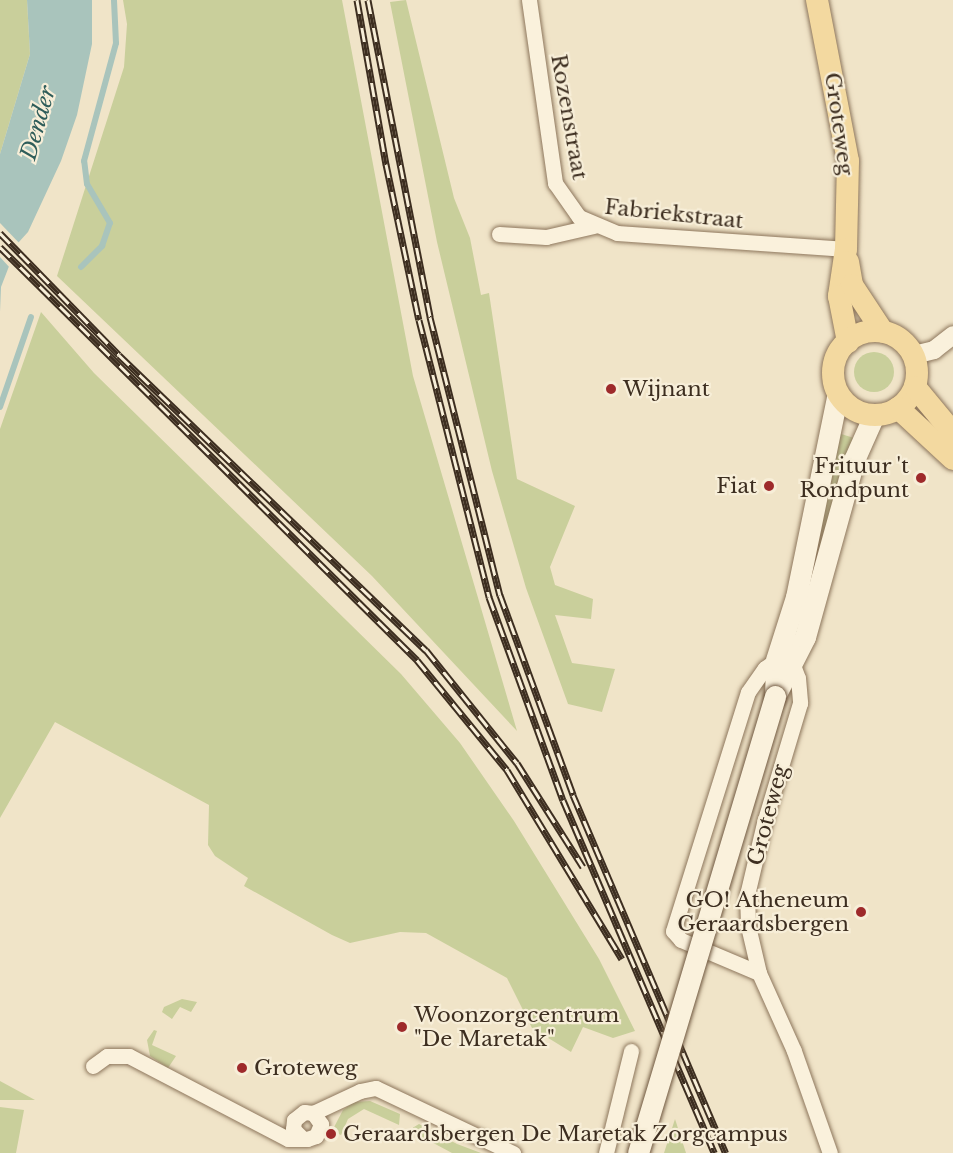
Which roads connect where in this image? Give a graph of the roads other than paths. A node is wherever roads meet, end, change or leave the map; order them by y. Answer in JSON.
{"nodes":[{"id":1,"x":529,"y":0,"type":"edge"},
{"id":2,"x":817,"y":0,"type":"edge"},
{"id":3,"x":594,"y":226,"type":"junction"},
{"id":4,"x":499,"y":234,"type":"dead end"},
{"id":5,"x":846,"y":249,"type":"junction"},
{"id":6,"x":883,"y":332,"type":"junction"},
{"id":7,"x":953,"y":335,"type":"edge"},
{"id":8,"x":848,"y":342,"type":"junction"},
{"id":9,"x":914,"y":356,"type":"junction"},
{"id":10,"x":915,"y":387,"type":"junction"},
{"id":11,"x":838,"y":393,"type":"junction"},
{"id":12,"x":898,"y":408,"type":"junction"},
{"id":13,"x":874,"y":415,"type":"junction"},
{"id":14,"x":953,"y":434,"type":"edge"},
{"id":15,"x":953,"y":459,"type":"edge"},
{"id":16,"x":785,"y":663,"type":"junction"},
{"id":17,"x":759,"y":973,"type":"junction"},
{"id":18,"x":631,"y":1052,"type":"dead end"},
{"id":19,"x":93,"y":1066,"type":"dead end"},
{"id":20,"x":317,"y":1119,"type":"junction"},
{"id":21,"x":294,"y":1120,"type":"junction"},
{"id":22,"x":273,"y":1132,"type":"junction"},
{"id":23,"x":303,"y":1139,"type":"junction"},
{"id":24,"x":513,"y":1153,"type":"edge"},
{"id":25,"x":606,"y":1153,"type":"edge"},
{"id":26,"x":638,"y":1153,"type":"edge"},
{"id":27,"x":830,"y":1153,"type":"edge"}],
"edges":[{"from":1,"to":3,"type":"street","name":"Rozenstraat"},
{"from":2,"to":5,"type":"main road","name":"Groteweg"},
{"from":3,"to":4,"type":"street","name":"Fabriekstraat"},
{"from":3,"to":5,"type":"street","name":"Fabriekstraat"},
{"from":5,"to":6,"type":"main road","name":"Groteweg"},
{"from":5,"to":8,"type":"main road","name":"Groteweg"},
{"from":6,"to":8,"type":"main road"},
{"from":6,"to":9,"type":"main road","name":"Groteweg"},
{"from":7,"to":9,"type":"street"},
{"from":8,"to":11,"type":"main road","name":"Groteweg"},
{"from":9,"to":10,"type":"main road"},
{"from":10,"to":12,"type":"main road"},
{"from":10,"to":14,"type":"main road"},
{"from":11,"to":13,"type":"main road"},
{"from":11,"to":16,"type":"main road","name":"Groteweg"},
{"from":12,"to":13,"type":"main road"},
{"from":12,"to":15,"type":"main road"},
{"from":13,"to":16,"type":"main road","name":"Groteweg"},
{"from":16,"to":17,"type":"street","name":"Groteweg"},
{"from":16,"to":17,"type":"street","name":"Groteweg"},
{"from":16,"to":26,"type":"main road","name":"Groteweg","bridge":true},
{"from":17,"to":27,"type":"street"},
{"from":18,"to":25,"type":"street"},
{"from":19,"to":22,"type":"street"},
{"from":20,"to":21,"type":"street"},
{"from":20,"to":23,"type":"street"},
{"from":20,"to":24,"type":"street"},
{"from":21,"to":22,"type":"street"},
{"from":21,"to":23,"type":"street"},
{"from":22,"to":23,"type":"street"}]}
